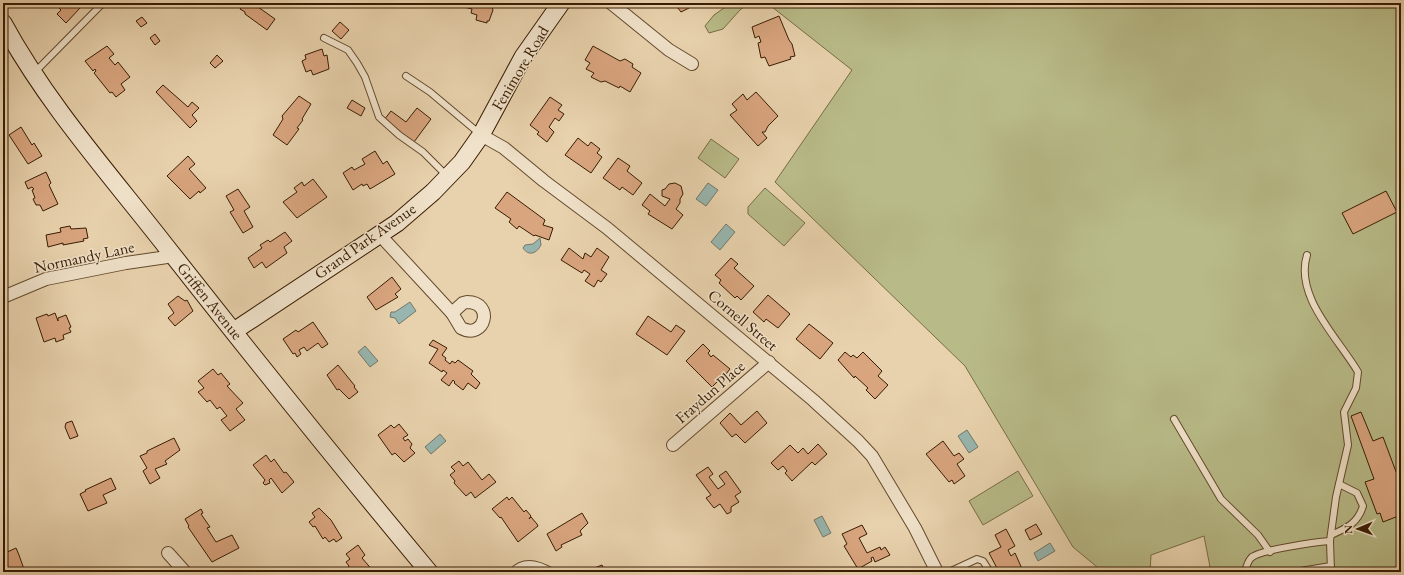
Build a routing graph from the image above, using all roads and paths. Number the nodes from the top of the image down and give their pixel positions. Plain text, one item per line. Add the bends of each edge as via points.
1 (103, 3) edge
2 (561, 3) edge
3 (612, 3) edge
4 (3, 23) edge
5 (324, 38) dead end
6 (692, 64) dead end
7 (33, 74) junction
8 (406, 76) dead end
9 (481, 135) junction
10 (447, 176) junction
11 (379, 234) junction
12 (1307, 255) dead end
13 (174, 256) junction
14 (3, 297) edge
15 (452, 313) dead end
16 (234, 330) junction
17 (768, 362) junction
18 (1174, 419) dead end
19 (673, 446) dead end
20 (1339, 484) junction
21 (1331, 538) junction
22 (1270, 552) junction
23 (168, 553) dead end
24 (1331, 569) edge
25 (185, 572) edge
26 (429, 572) edge
27 (512, 572) edge
28 (552, 572) edge
29 (937, 572) edge
30 (949, 572) edge
31 (990, 572) edge
32 (1245, 572) edge
33 (1294, 572) edge

1 - 7 lane
2 - 9 street, Fenimore Road via 524,57
3 - 6 street via 669,50
4 - 7 street, Griffen Avenue
5 - 10 lane via 348,50 353,57 365,78 379,117 423,152
7 - 13 street, Griffen Avenue via 50,100
8 - 9 lane via 430,92
9 - 10 street, Grand Park Avenue via 462,162
9 - 17 street, Cornell Street via 504,148 544,182 607,228
10 - 11 street, Grand Park Avenue via 433,192 397,223
11 - 15 street
11 - 16 street, Grand Park Avenue
12 - 20 lane via 1306,278 1314,306 1358,372 1356,388 1344,412 1348,445
13 - 14 street, Normandy Lane via 54,277
13 - 16 street, Griffen Avenue
16 - 26 street, Griffen Avenue
17 - 19 street, Fraydun Place
17 - 29 street, Cornell Street via 872,456 915,528
18 - 22 lane via 1221,499 1258,535
20 - 21 lane
20 - 21 lane via 1357,493 1363,506 1360,517 1349,528
21 - 22 lane
21 - 24 lane
22 - 32 lane via 1251,558
23 - 25 street
24 - 33 lane
27 - 28 lane via 521,565 530,563
30 - 31 lane via 977,558 983,561

